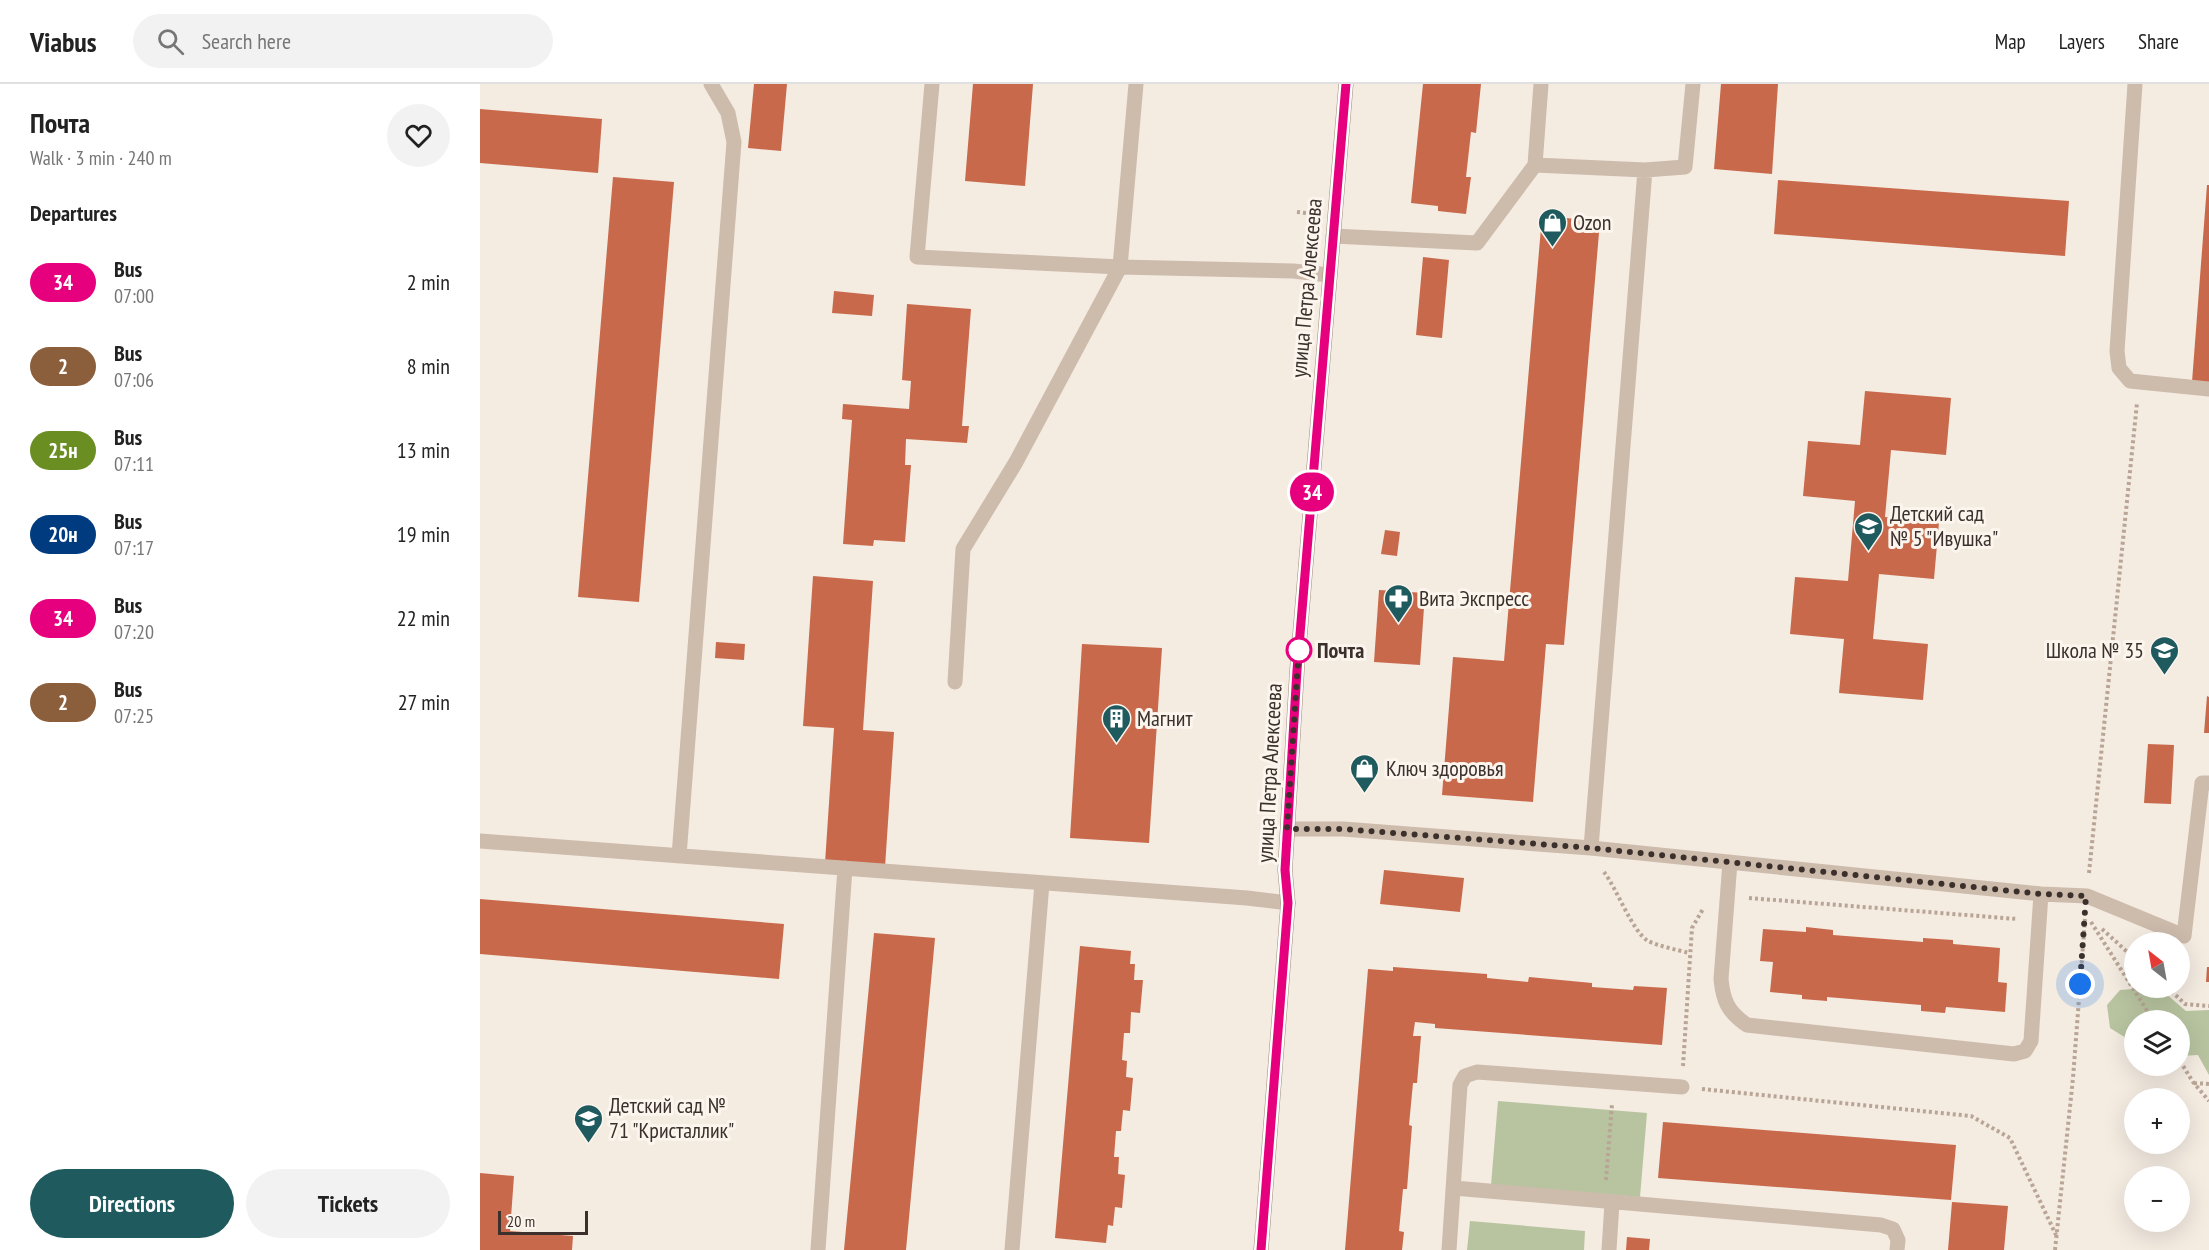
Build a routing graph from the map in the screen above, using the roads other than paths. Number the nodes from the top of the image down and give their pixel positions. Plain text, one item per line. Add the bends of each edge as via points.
1 (711, 84) edge
2 (932, 84) edge
3 (1136, 84) edge
4 (1346, 84) edge
5 (1541, 84) edge
6 (1692, 84) edge
7 (2135, 84) edge
8 (1535, 165) junction
9 (1645, 170) junction
10 (1333, 236) junction
11 (1120, 267) junction
12 (1329, 275) junction
13 (2209, 389) edge
14 (955, 682) dead end
15 (2209, 783) edge
16 (1287, 829) junction
17 (480, 841) edge
18 (1591, 848) junction
19 (679, 856) junction
20 (1730, 862) junction
21 (845, 868) junction
22 (1042, 883) junction
23 (2041, 894) junction
24 (1288, 903) junction
25 (1682, 1087) road end
26 (1454, 1188) junction
27 (1608, 1202) junction
28 (818, 1250) edge
29 (1012, 1250) edge
30 (1261, 1250) edge
31 (1449, 1250) edge
32 (1609, 1250) edge
33 (1897, 1250) edge

1 - 19 lane via 728,113 734,142
2 - 11 lane via 917,257
3 - 11 lane
4 - 10 street, улица Петра Алексеева
5 - 8 lane
6 - 9 lane via 1685,167
7 - 13 lane via 2119,368 2130,381
8 - 9 lane
8 - 10 lane via 1477,243
9 - 18 lane
10 - 12 street, улица Петра Алексеева
11 - 12 lane
11 - 14 lane via 1016,462 963,549
12 - 16 street, улица Петра Алексеева
15 - 23 lane via 2202,783 2184,936 2086,896
16 - 18 lane via 1342,829
16 - 24 street, улица Петра Алексеева
17 - 19 lane
18 - 20 lane
19 - 21 lane
20 - 23 lane
20 - 23 lane via 1722,996 1733,1015 1747,1025 2014,1054 2025,1051 2031,1041
21 - 22 lane
21 - 28 lane
22 - 24 lane
22 - 29 lane
24 - 30 street, улица Петра Алексеева
25 - 26 lane via 1477,1072 1465,1076 1460,1085
26 - 27 lane
26 - 31 lane
27 - 32 lane
27 - 33 lane via 1881,1225 1893,1229

